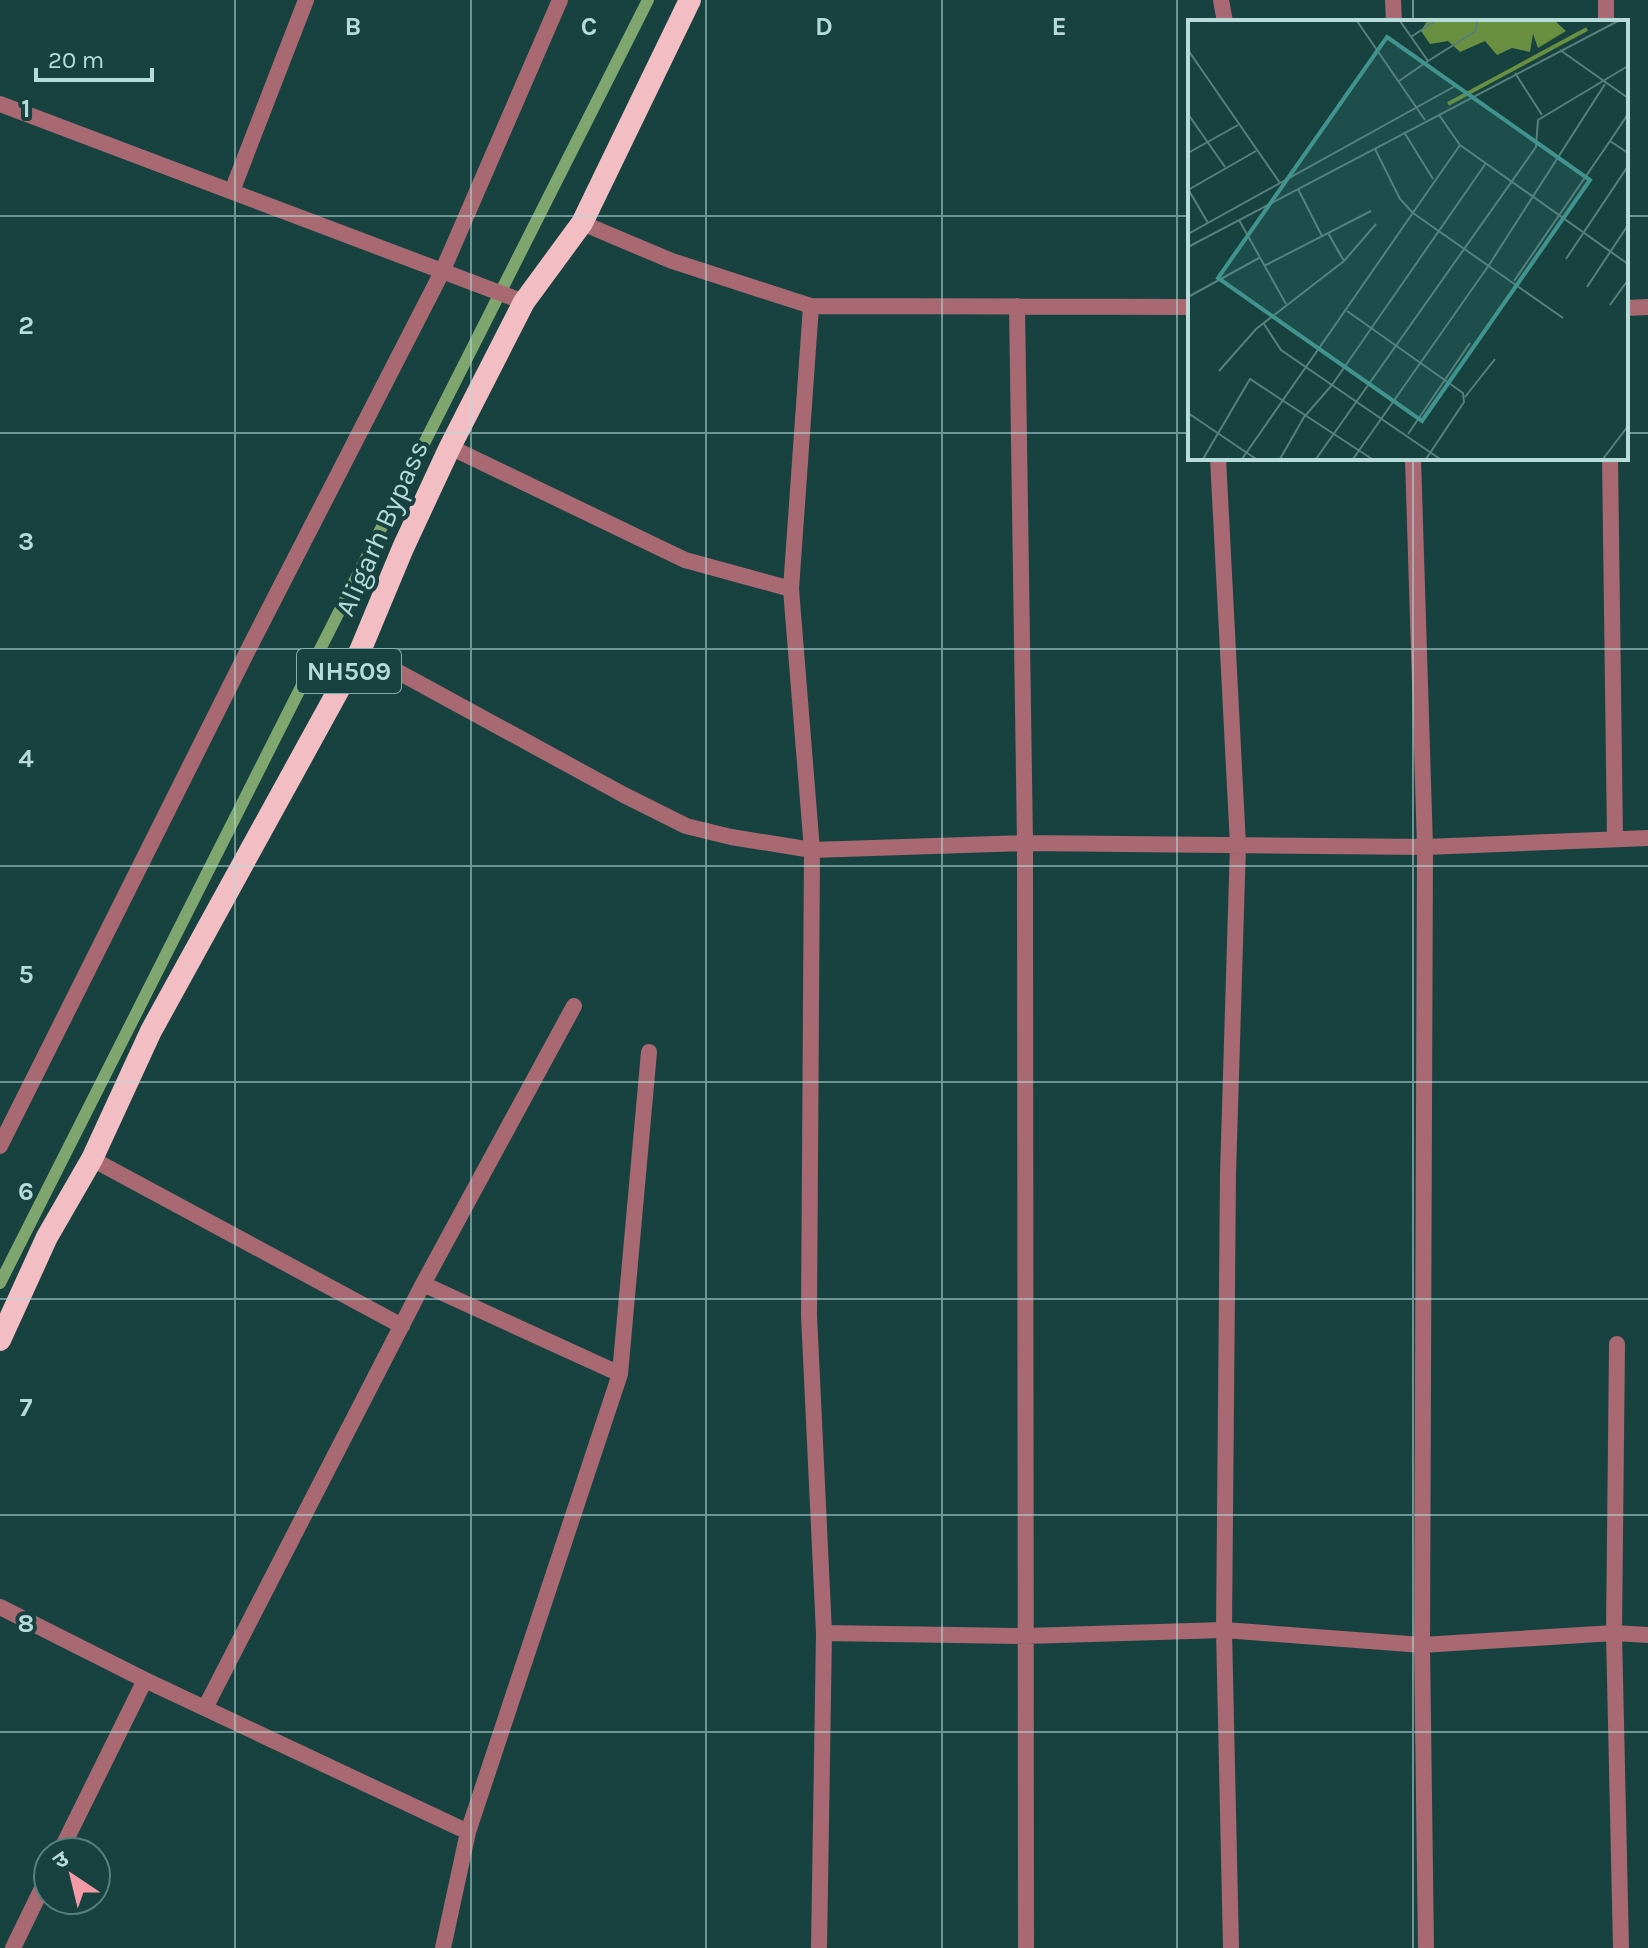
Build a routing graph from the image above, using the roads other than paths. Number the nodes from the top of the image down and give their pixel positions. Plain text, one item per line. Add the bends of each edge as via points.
1 (306, 0) edge
2 (560, 0) edge
3 (690, 0) edge
4 (1221, 0) edge
5 (1393, 0) edge
6 (1225, 20) edge
7 (1394, 20) edge
8 (0, 104) edge
9 (232, 191) junction
10 (582, 223) junction
11 (442, 272) junction
12 (517, 298) junction
13 (811, 306) junction
14 (1017, 306) junction
15 (1188, 307) edge
16 (1648, 307) edge
17 (1628, 308) edge
18 (450, 447) junction
19 (1218, 460) edge
20 (1413, 460) edge
21 (1610, 460) edge
22 (791, 589) junction
23 (360, 651) junction
24 (1648, 838) edge
25 (1615, 839) junction
26 (1025, 843) junction
27 (1238, 845) junction
28 (1425, 847) junction
29 (812, 850) junction
30 (574, 1006) dead end
31 (649, 1052) dead end
32 (0, 1146) edge
33 (92, 1159) junction
34 (423, 1284) junction
35 (402, 1326) junction
36 (0, 1340) edge
37 (1617, 1344) dead end
38 (620, 1374) junction
39 (0, 1607) edge
40 (1224, 1630) junction
41 (824, 1633) junction
42 (1614, 1633) junction
43 (1648, 1635) edge
44 (1026, 1636) junction
45 (1422, 1645) junction
46 (145, 1680) junction
47 (205, 1708) junction
48 (468, 1832) junction
49 (68, 1836) edge
50 (32, 1909) edge
51 (13, 1948) edge
52 (443, 1948) edge
53 (819, 1948) edge
54 (1026, 1948) edge
55 (1231, 1948) edge
56 (1426, 1948) edge
57 (1621, 1948) edge

1 - 9 street
2 - 11 street
3 - 10 highway, Aligarh Bypass / NH509
4 - 6 street
5 - 7 street
8 - 9 street
9 - 11 street
10 - 12 highway, Aligarh Bypass / NH509
10 - 13 street via 672,261
11 - 12 street
11 - 32 street
12 - 18 highway, Aligarh Bypass / NH509
13 - 14 street
13 - 22 street
14 - 15 street
14 - 26 street
16 - 17 street
18 - 22 street via 685,560
18 - 23 highway, Aligarh Bypass / NH509
19 - 27 street
20 - 28 street
21 - 25 street
22 - 29 street
23 - 29 street via 686,826
23 - 33 highway, Aligarh Bypass / NH509 via 151,1031
24 - 25 street
25 - 28 street
26 - 27 street
26 - 29 street
26 - 44 street
27 - 28 street
27 - 40 street via 1228,1174
28 - 45 street
29 - 41 street via 809,1315
30 - 34 street
31 - 38 street
33 - 35 street
33 - 36 highway, Aligarh Bypass / NH509 via 47,1237
34 - 35 street
34 - 38 street
35 - 47 street
37 - 42 street
38 - 48 street
39 - 46 street
40 - 44 street
40 - 45 street
40 - 55 street
41 - 44 street
41 - 53 street
42 - 43 street
42 - 45 street
42 - 57 street
44 - 54 street
45 - 56 street
46 - 47 street
46 - 49 street
47 - 48 street
48 - 52 street
50 - 51 street

